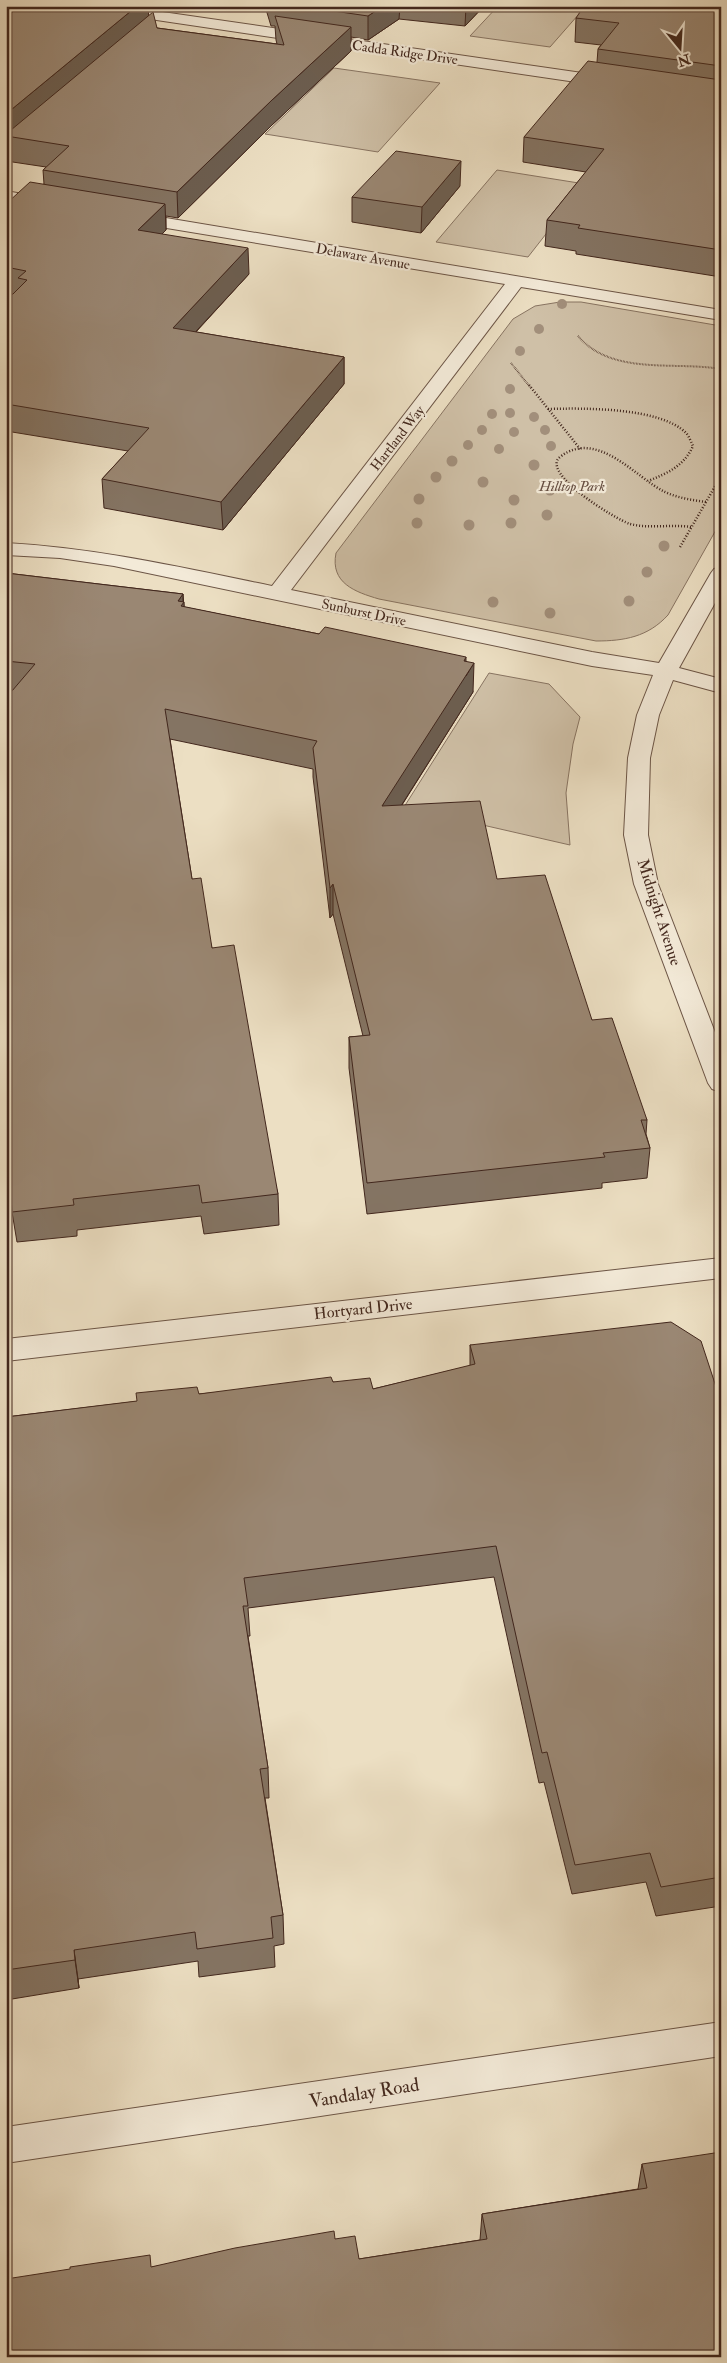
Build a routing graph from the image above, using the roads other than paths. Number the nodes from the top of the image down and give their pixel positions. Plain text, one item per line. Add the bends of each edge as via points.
1 (89, 6) edge
2 (177, 6) edge
3 (164, 18) junction
4 (151, 29) edge
5 (626, 84) edge
6 (6, 196) edge
7 (70, 207) edge
8 (109, 213) edge
9 (516, 282) junction
10 (721, 315) edge
11 (6, 549) edge
12 (721, 573) edge
13 (277, 594) junction
14 (666, 672) junction
15 (721, 686) edge
16 (721, 1083) edge
17 (721, 1268) edge
18 (6, 1350) edge
19 (721, 2038) edge
20 (6, 2145) edge

1 - 3 street, Cadda Ridge Drive
2 - 3 street
3 - 4 street
3 - 5 street, Cadda Ridge Drive
6 - 7 street
8 - 9 street, Delaware Avenue
9 - 10 street, Delaware Avenue
9 - 13 street, Hartland Way
11 - 13 street, Sunburst Drive via 114,560
12 - 14 street, Midnight Avenue
13 - 14 street, Sunburst Drive
14 - 15 street, Sunburst Drive
14 - 16 street, Midnight Avenue via 648,715 639,758 636,835 646,884
17 - 18 street, Hortyard Drive
19 - 20 street, Vandalay Road

